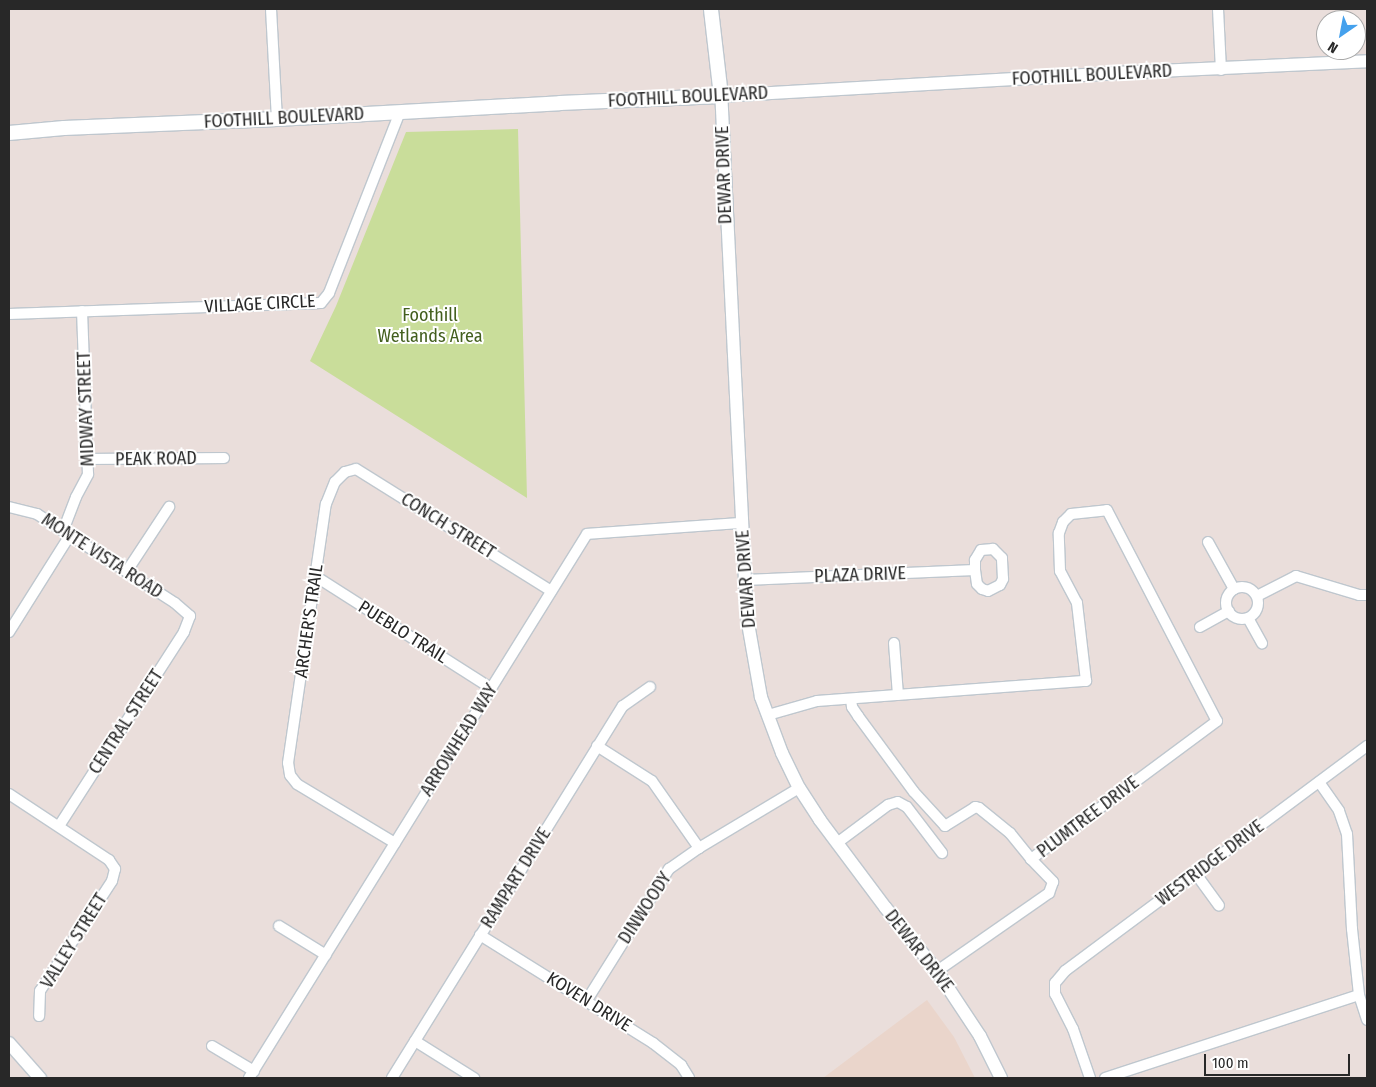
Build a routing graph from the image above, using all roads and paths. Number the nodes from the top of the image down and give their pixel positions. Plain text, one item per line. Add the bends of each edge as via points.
1 (271, 9) edge
2 (711, 9) edge
3 (1218, 9) edge
4 (1367, 61) edge
5 (1221, 70) junction
6 (721, 96) junction
7 (400, 112) junction
8 (277, 119) junction
9 (9, 133) edge
10 (82, 311) junction
11 (9, 314) edge
12 (224, 458) dead end
13 (88, 460) junction
14 (344, 472) joint
15 (9, 507) edge
16 (169, 507) dead end
17 (742, 524) junction
18 (67, 533) junction
19 (1208, 542) dead end
20 (974, 570) dead end
21 (128, 572) junction
22 (315, 576) junction
23 (745, 580) junction
24 (1234, 589) junction
25 (551, 591) junction
26 (1367, 594) edge
27 (1256, 596) junction
28 (1228, 611) junction
29 (190, 616) joint
30 (1248, 618) junction
31 (1200, 626) dead end
32 (9, 632) edge
33 (894, 643) dead end
34 (1262, 643) dead end
35 (650, 687) dead end
36 (491, 688) junction
37 (898, 696) junction
38 (851, 699) junction
39 (768, 715) junction
40 (597, 746) junction
41 (1367, 746) edge
42 (1319, 782) junction
43 (799, 788) junction
44 (9, 794) edge
45 (59, 826) junction
46 (395, 843) junction
47 (837, 843) junction
48 (699, 848) junction
49 (942, 853) dead end
50 (1031, 859) junction
51 (1196, 874) junction
52 (1218, 906) dead end
53 (279, 926) dead end
54 (480, 935) junction
55 (326, 955) junction
56 (937, 971) junction
57 (1359, 995) junction
58 (587, 1000) junction
59 (39, 1016) dead end
60 (1367, 1020) edge
61 (415, 1041) junction
62 (9, 1043) edge
63 (212, 1046) dead end
64 (252, 1075) edge
65 (40, 1078) edge
66 (392, 1078) edge
67 (474, 1078) edge
68 (689, 1078) edge
69 (1000, 1078) edge
70 (1090, 1078) edge
71 (1105, 1078) edge

1 - 8 street
2 - 6 main road, DEWAR DRIVE
3 - 5 street
4 - 5 street, FOOTHILL BOULEVARD
5 - 6 street, FOOTHILL BOULEVARD
6 - 7 main road, FOOTHILL BOULEVARD
6 - 17 street, DEWAR DRIVE
7 - 8 main road, FOOTHILL BOULEVARD
7 - 10 street, VILLAGE CIRCLE via 329,293 321,303
8 - 9 main road, FOOTHILL BOULEVARD
10 - 11 street
10 - 13 street, MIDWAY STREET
12 - 13 street, PEAK ROAD
13 - 18 street, MIDWAY STREET via 86,481 76,497
14 - 22 street, ARCHER'S TRAIL via 335,482 326,504
14 - 25 street, CONCH STREET via 356,468
15 - 18 street, MONTE VISTA ROAD via 37,514
16 - 21 street
17 - 23 street, DEWAR DRIVE
17 - 25 street, ARROWHEAD WAY via 586,534
18 - 21 street, MONTE VISTA ROAD
18 - 32 street, MIDWAY STREET
19 - 24 street
20 - 23 street, PLAZA DRIVE
21 - 29 street, MONTE VISTA ROAD
22 - 36 street, PUEBLO TRAIL
22 - 46 street, ARCHER'S TRAIL via 288,763 290,774 297,784
23 - 39 street, DEWAR DRIVE via 754,666
24 - 27 street via 1249,588
24 - 28 street via 1226,600
25 - 36 street, ARROWHEAD WAY
26 - 27 street via 1359,595 1296,576
27 - 30 street via 1256,613
28 - 30 street via 1237,619
28 - 31 street
29 - 45 street, CENTRAL STREET via 189,624
30 - 34 street
33 - 37 street
35 - 40 street, RAMPART DRIVE via 623,706
36 - 46 street, ARROWHEAD WAY
37 - 38 street
37 - 50 street, PLUMTREE DRIVE via 1086,681 1077,603 1060,571 1059,533 1062,522 1071,514 1107,510 1217,721
38 - 39 street via 809,702
38 - 50 street via 852,708 914,792 945,826 976,807 1010,833
39 - 43 street, DEWAR DRIVE
40 - 48 street via 652,781
40 - 54 street, RAMPART DRIVE
41 - 42 street, WESTRIDGE DRIVE
42 - 51 street, WESTRIDGE DRIVE
42 - 57 street via 1339,811 1347,834
43 - 47 street, DEWAR DRIVE
43 - 48 street, DINWOODY
44 - 45 street
45 - 59 street, VALLEY STREET via 109,860 115,869 112,881 40,991
46 - 55 street, ARROWHEAD WAY
47 - 49 street via 888,805 898,802 907,807
47 - 56 street, DEWAR DRIVE
48 - 58 street, DINWOODY via 669,869
50 - 56 street, PLUMTREE DRIVE via 1053,882 1049,893
51 - 52 street
51 - 70 street, WESTRIDGE DRIVE via 1065,970 1056,982 1054,994 1073,1029
53 - 55 street
54 - 58 street, KOVEN DRIVE
54 - 61 street, RAMPART DRIVE
55 - 64 street, ARROWHEAD WAY
56 - 69 street, DEWAR DRIVE via 980,1036
57 - 60 street
57 - 71 street
58 - 68 street, KOVEN DRIVE via 653,1043 681,1065
61 - 66 street, RAMPART DRIVE
61 - 67 street
62 - 65 street
63 - 64 street

